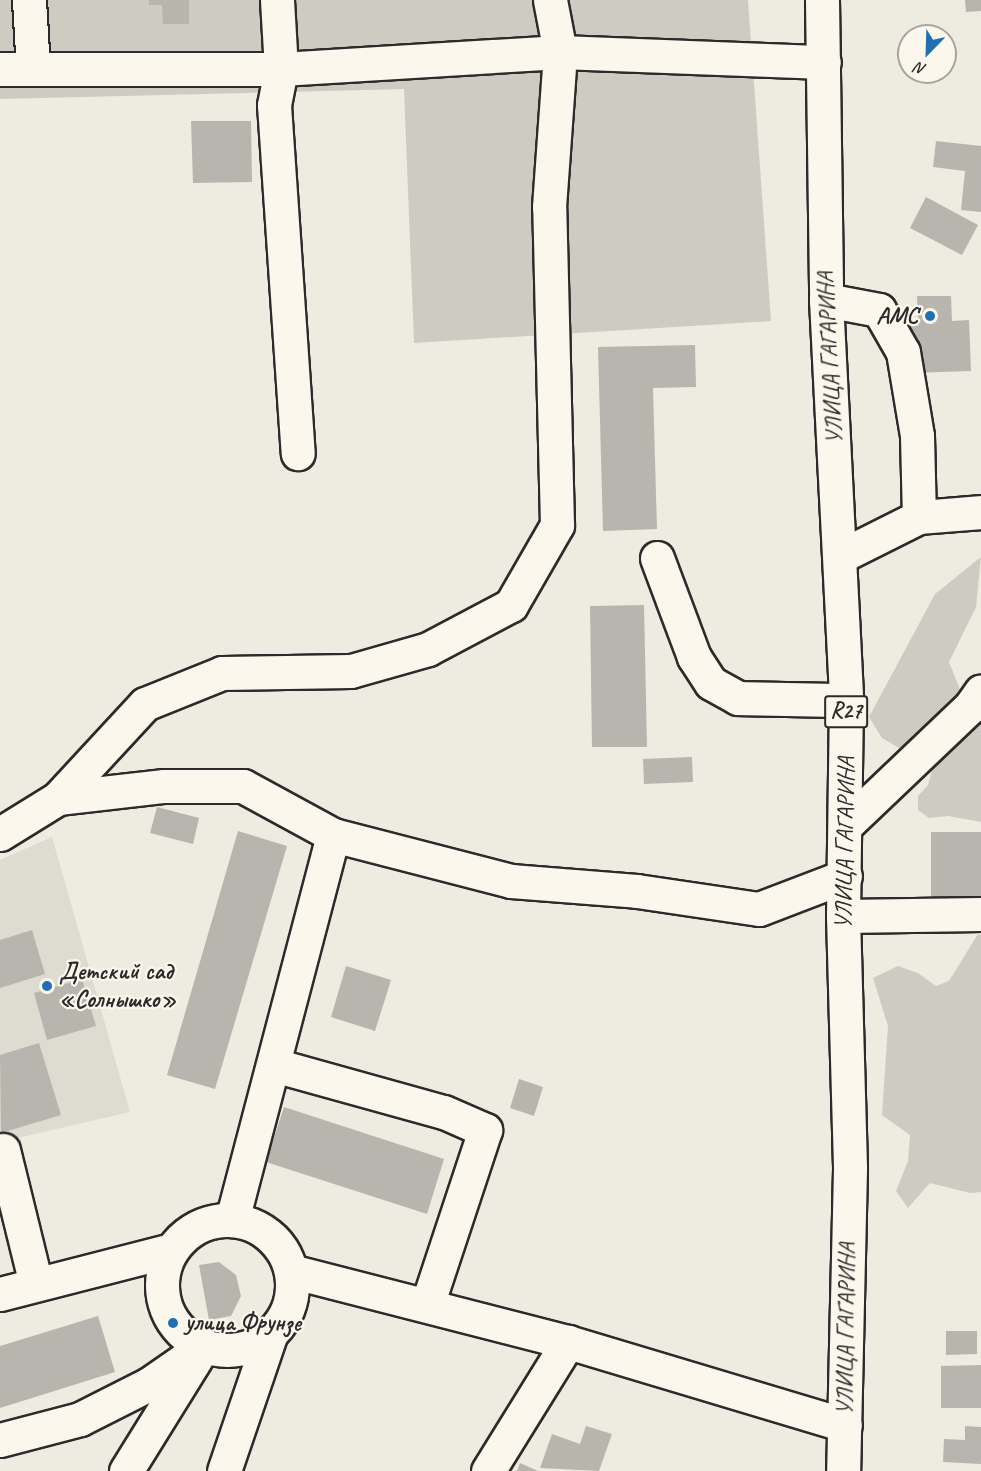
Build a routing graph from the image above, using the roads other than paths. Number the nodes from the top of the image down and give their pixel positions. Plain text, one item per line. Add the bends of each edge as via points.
1 (29, 0) edge
2 (277, 0) edge
3 (550, 0) edge
4 (822, 0) edge
5 (560, 52) junction
6 (824, 62) junction
7 (0, 69) edge
8 (33, 69) junction
9 (281, 69) junction
10 (826, 300) junction
11 (298, 453) dead end
12 (981, 512) edge
13 (919, 517) junction
14 (841, 556) junction
15 (657, 558) dead end
16 (981, 691) edge
17 (846, 700) junction
18 (58, 798) junction
19 (846, 824) junction
20 (0, 834) edge
21 (333, 835) junction
22 (845, 876) junction
23 (981, 914) edge
24 (843, 916) junction
25 (274, 1065) junction
26 (3, 1150) dead end
27 (232, 1220) junction
28 (171, 1250) junction
29 (291, 1271) junction
30 (36, 1284) junction
31 (0, 1294) edge
32 (427, 1305) junction
33 (271, 1333) junction
34 (568, 1342) junction
35 (204, 1346) junction
36 (844, 1425) junction
37 (0, 1440) edge
38 (126, 1471) edge
39 (224, 1471) edge
40 (488, 1471) edge
41 (843, 1471) edge

1 - 8 street
2 - 9 street
3 - 5 street
4 - 6 street, УЛИЦА ГАГАРИНА / R27
5 - 6 street
5 - 9 street
5 - 18 street via 549,207 557,525 511,605 428,649 351,671 222,673 145,704
6 - 10 street, УЛИЦА ГАГАРИНА / R27
7 - 8 street
8 - 9 street
9 - 11 street via 274,105
10 - 13 street via 879,310 903,352 917,436
10 - 14 street, УЛИЦА ГАГАРИНА / R27
12 - 13 street
13 - 14 street
14 - 17 street, УЛИЦА ГАГАРИНА / R27
15 - 17 street via 694,657 711,683 738,698
16 - 19 street via 970,707
17 - 19 street, УЛИЦА ГАГАРИНА / R27
18 - 20 street
18 - 21 street via 164,786 243,786
19 - 22 street, УЛИЦА ГАГАРИНА / R27
21 - 22 street via 511,881 637,891 759,909
21 - 25 street
22 - 24 street, УЛИЦА ГАГАРИНА / R27
23 - 24 street
24 - 36 street, УЛИЦА ГАГАРИНА / R27 via 850,1169
25 - 27 street
25 - 32 street via 444,1112 484,1130
26 - 30 street
27 - 28 street via 197,1226
27 - 29 street via 249,1223 276,1242
28 - 30 street
28 - 35 street via 163,1267 164,1306 187,1337
29 - 32 street
29 - 33 street via 291,1294 285,1315
30 - 31 street
32 - 34 street
33 - 35 street via 239,1349
33 - 39 street
34 - 36 street
34 - 40 street
35 - 37 street via 149,1384 80,1419
35 - 38 street
36 - 41 street, УЛИЦА ГАГАРИНА

